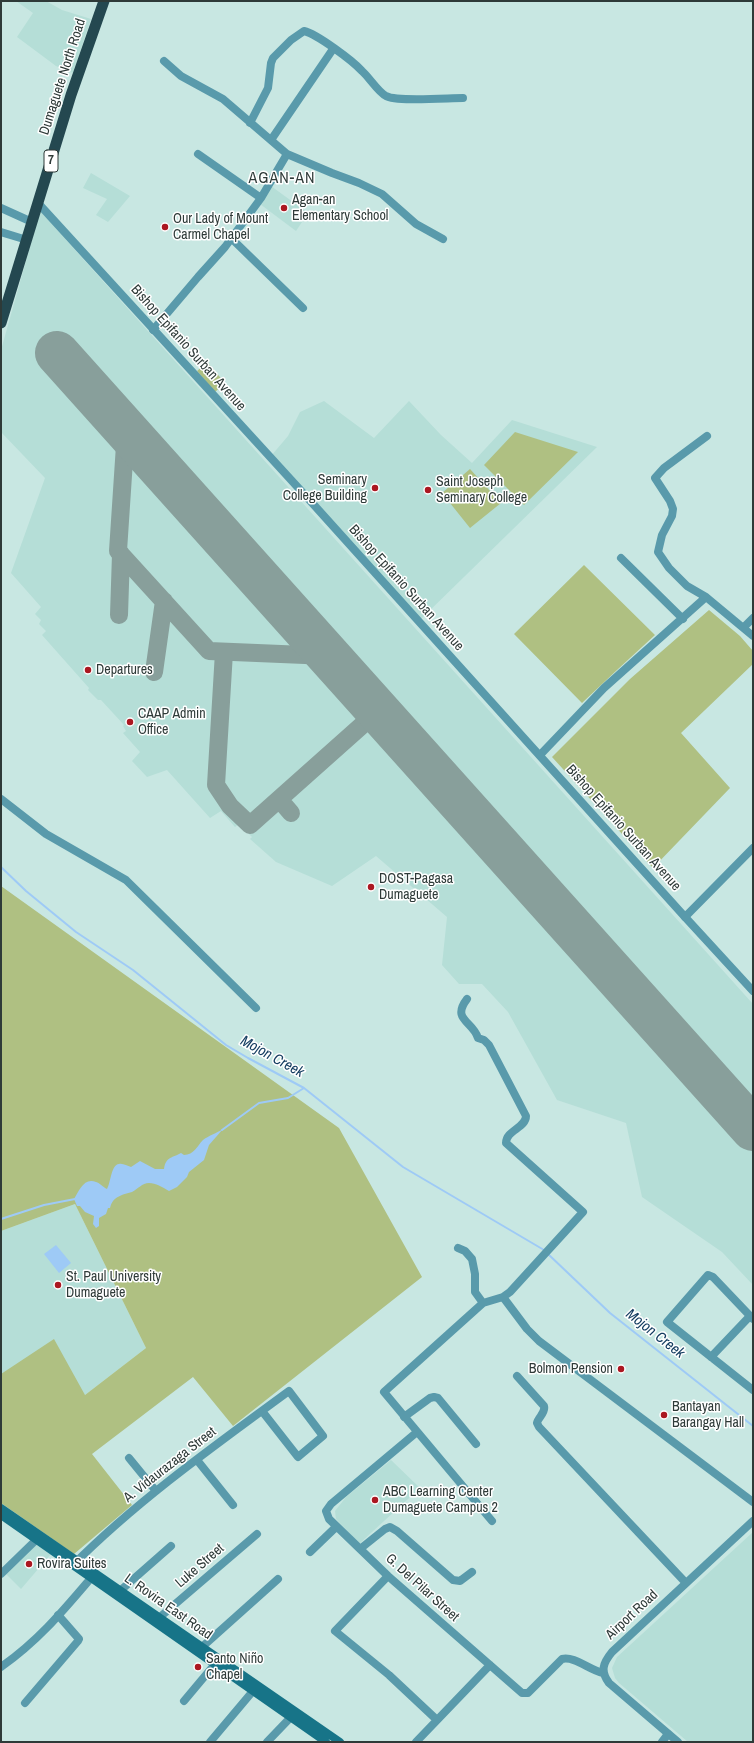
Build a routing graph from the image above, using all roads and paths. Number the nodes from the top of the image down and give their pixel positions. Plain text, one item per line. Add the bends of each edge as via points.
1 (104, 1) edge
2 (333, 49) junction
3 (164, 61) dead end
4 (463, 98) dead end
5 (250, 122) junction
6 (271, 140) junction
7 (198, 154) dead end
8 (287, 154) junction
9 (261, 198) junction
10 (38, 203) junction
11 (1, 208) edge
12 (32, 222) junction
13 (1, 232) edge
14 (232, 239) junction
15 (443, 239) dead end
16 (26, 240) junction
17 (4, 300) edge
18 (303, 308) dead end
19 (1, 323) edge
20 (153, 330) junction
21 (707, 436) dead end
22 (621, 558) dead end
23 (706, 597) junction
24 (753, 618) edge
25 (683, 619) junction
26 (744, 627) junction
27 (753, 636) edge
28 (540, 755) junction
29 (1, 799) edge
30 (753, 848) edge
31 (685, 916) junction
32 (753, 991) edge
33 (467, 999) dead end
34 (256, 1008) dead end
35 (458, 1248) dead end
36 (503, 1297) junction
37 (483, 1303) junction
38 (752, 1317) edge
39 (711, 1357) junction
40 (517, 1376) dead end
41 (753, 1390) edge
42 (262, 1411) junction
43 (404, 1417) junction
44 (417, 1432) junction
45 (476, 1444) dead end
46 (129, 1458) dead end
47 (197, 1460) junction
48 (156, 1491) junction
49 (753, 1502) edge
50 (233, 1505) dead end
51 (1, 1508) edge
52 (1, 1515) edge
53 (492, 1521) dead end
54 (753, 1521) edge
55 (336, 1527) junction
56 (257, 1534) dead end
57 (36, 1540) junction
58 (171, 1546) dead end
59 (360, 1549) junction
60 (310, 1552) dead end
61 (75, 1563) junction
62 (472, 1572) dead end
63 (1, 1574) edge
64 (388, 1576) junction
65 (91, 1578) junction
66 (278, 1579) dead end
67 (686, 1583) junction
68 (121, 1590) junction
69 (141, 1609) junction
70 (58, 1615) junction
71 (160, 1618) junction
72 (202, 1647) junction
73 (209, 1656) junction
74 (215, 1664) junction
75 (490, 1665) junction
76 (1, 1667) edge
77 (603, 1673) junction
78 (253, 1691) junction
79 (272, 1700) junction
80 (184, 1701) dead end
81 (25, 1703) dead end
82 (291, 1717) junction
83 (437, 1720) junction
84 (668, 1734) junction
85 (210, 1742) edge
86 (267, 1742) edge
87 (326, 1742) edge
88 (340, 1742) edge
89 (416, 1742) edge
90 (662, 1742) edge
91 (678, 1742) edge

1 - 10 highway, Dumaguete North Road / 7 via 71,94
2 - 4 street via 361,70 386,96 403,99
2 - 5 street via 318,37 304,31 291,40 273,58 268,88
2 - 6 street
3 - 5 street via 181,76 223,99
5 - 6 street
6 - 8 street
7 - 9 street
8 - 9 street
8 - 15 street via 382,194 416,224
9 - 14 street
10 - 12 highway, Dumaguete North Road / 7
10 - 20 street, Bishop Epifanio Surban Avenue
11 - 12 street
12 - 16 highway, Dumaguete North Road / 7
13 - 16 street
14 - 18 street
14 - 20 street
16 - 17 highway, Dumaguete North Road / 7
17 - 19 highway, Dumaguete North Road / 7
20 - 28 street, Bishop Epifanio Surban Avenue
21 - 23 street via 664,468 655,478 673,509 658,552 669,568 687,586
22 - 25 street
23 - 25 street
23 - 26 street
24 - 26 street
25 - 28 street via 604,688
26 - 27 street
28 - 31 street, Bishop Epifanio Surban Avenue
29 - 34 street via 46,834 126,880
30 - 31 street
31 - 32 street, Bishop Epifanio Surban Avenue
33 - 36 street via 461,1013 462,1018 478,1038 489,1045 526,1116 524,1122 506,1139 506,1143 583,1212
35 - 37 street via 472,1259 475,1292
36 - 37 street
36 - 49 street via 539,1341
37 - 43 street via 384,1392
38 - 39 street
38 - 39 street via 713,1277 706,1275 668,1322
39 - 41 street
40 - 67 street via 544,1406 537,1420 539,1427
42 - 42 street, A. Vidaurazaga Street via 289,1391 323,1436 298,1457
42 - 47 street, A. Vidaurazaga Street
43 - 44 street
43 - 45 street via 434,1396
44 - 53 street
44 - 55 street, G. Del Pilar Street via 327,1507 326,1515
46 - 48 street
47 - 48 street, A. Vidaurazaga Street
47 - 50 street
48 - 61 street, A. Vidaurazaga Street
51 - 61 main road, L. Rovira East Road
52 - 57 main road, L. Rovira East Road
54 - 67 street, Airport Road
55 - 59 street, G. Del Pilar Street
55 - 60 street
56 - 71 street, Luke Street
57 - 61 main road, L. Rovira East Road
57 - 63 street
58 - 68 street
59 - 62 street via 390,1527 452,1580 460,1581
59 - 64 street, G. Del Pilar Street
61 - 65 main road, L. Rovira East Road
61 - 68 main road, L. Rovira East Road
64 - 75 street, G. Del Pilar Street
64 - 83 street via 335,1632 389,1675
65 - 69 main road, L. Rovira East Road
65 - 70 street
66 - 72 street
67 - 77 street, Airport Road via 612,1652 604,1663
68 - 69 main road, L. Rovira East Road
69 - 71 main road, L. Rovira East Road
69 - 73 main road, L. Rovira East Road
70 - 76 street via 37,1639
70 - 81 street via 79,1639
71 - 72 main road, L. Rovira East Road
72 - 73 main road, L. Rovira East Road
73 - 74 main road, L. Rovira East Road
73 - 79 main road, L. Rovira East Road
74 - 78 main road, L. Rovira East Road
74 - 80 street
75 - 77 street, G. Del Pilar Street via 524,1694 562,1659 574,1659
75 - 83 street
77 - 84 street via 613,1687
78 - 79 main road, L. Rovira East Road
78 - 85 street
79 - 82 main road, L. Rovira East Road
79 - 88 main road, L. Rovira East Road
82 - 86 street
82 - 87 main road, L. Rovira East Road
83 - 89 street
84 - 90 street
84 - 91 street

